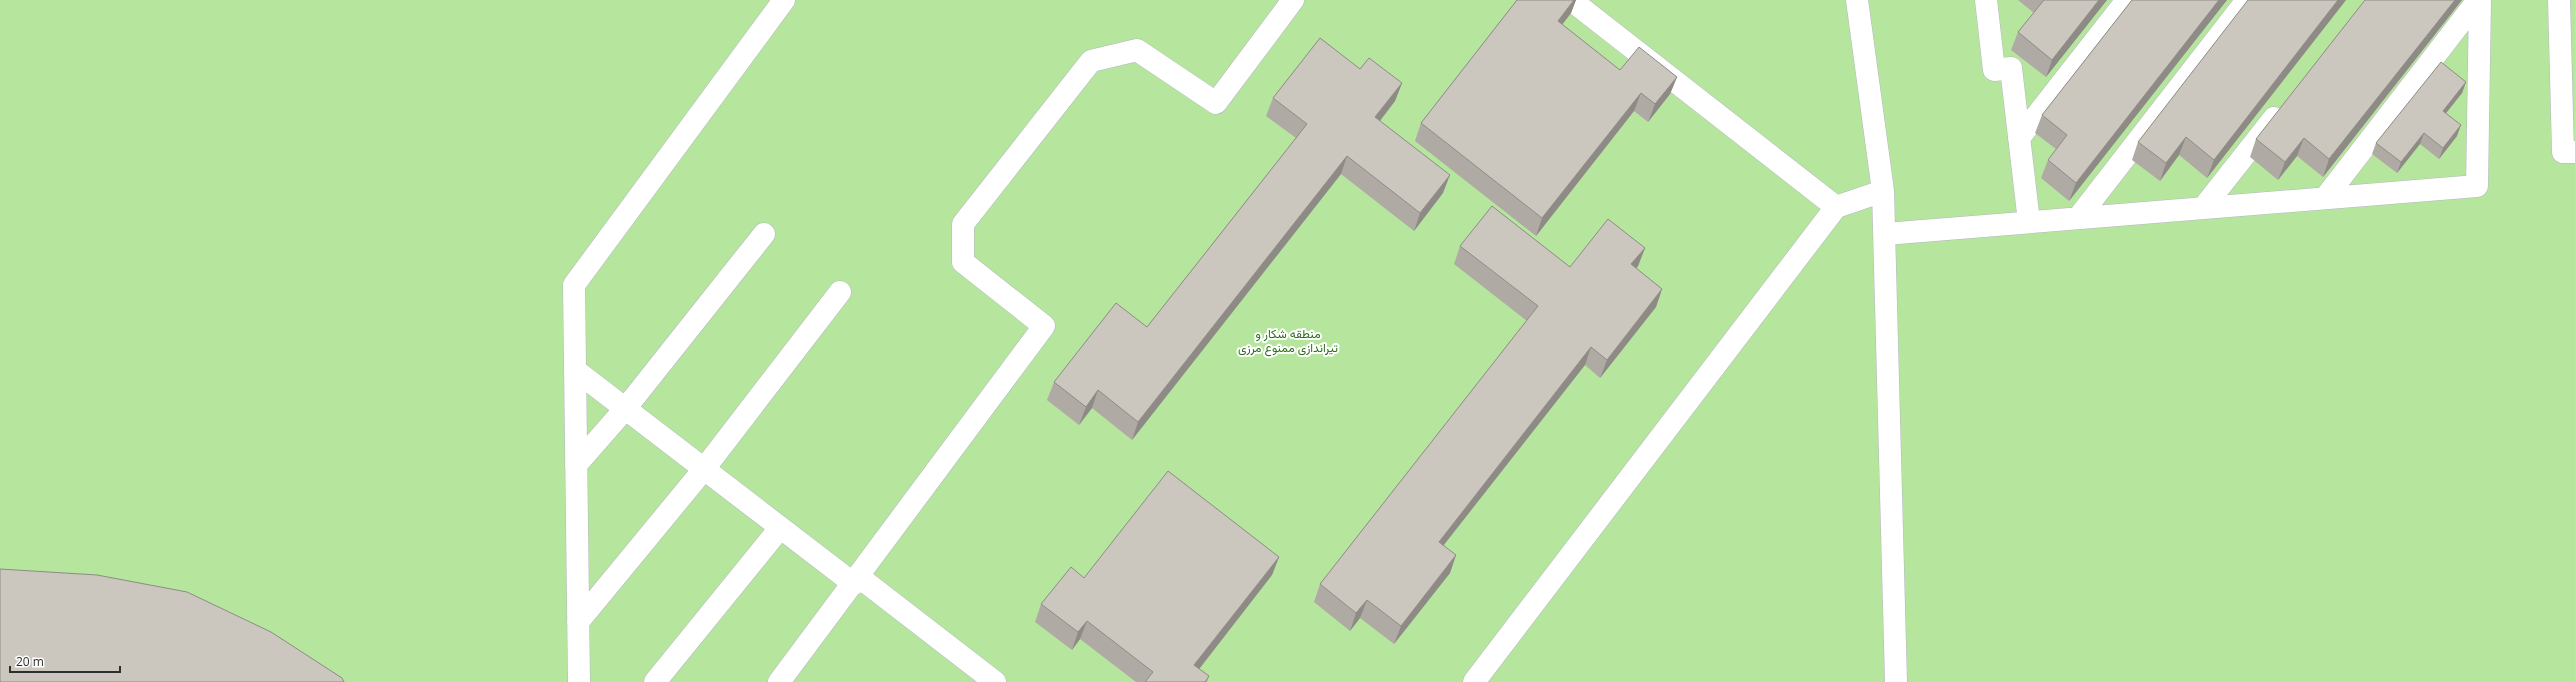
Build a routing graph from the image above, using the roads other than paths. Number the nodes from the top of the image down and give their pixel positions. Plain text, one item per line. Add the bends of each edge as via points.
1 (784, 0) edge
2 (1294, 0) edge
3 (1572, 0) edge
4 (1858, 0) edge
5 (2004, 0) edge
6 (2127, 0) edge
7 (2247, 0) edge
8 (2479, 0) edge
9 (2559, 0) edge
10 (1987, 10) edge
11 (2287, 101) edge
12 (2019, 138) junction
13 (2575, 152) edge
14 (1883, 191) junction
15 (2325, 198) junction
16 (1836, 207) junction
17 (2203, 208) junction
18 (2078, 218) junction
19 (2029, 222) junction
20 (764, 234) dead end
21 (1885, 234) junction
22 (840, 292) dead end
23 (575, 370) junction
24 (625, 409) junction
25 (576, 465) junction
26 (704, 469) junction
27 (780, 528) junction
28 (856, 581) junction
29 (578, 622) junction
30 (579, 682) edge
31 (655, 682) edge
32 (779, 682) edge
33 (995, 682) edge
34 (1474, 682) edge
35 (1896, 682) edge

1 - 23 lane via 574,285
2 - 28 lane via 1216,103 1137,50 1091,61 963,224 963,262 1044,326
3 - 16 lane
4 - 14 lane
5 - 10 lane
6 - 12 lane
7 - 18 lane
8 - 15 lane
8 - 15 lane via 2477,186
9 - 13 lane via 2563,152
10 - 12 lane via 1994,70 2011,68
11 - 17 lane
12 - 19 lane
14 - 16 lane
14 - 21 lane
15 - 17 lane
16 - 34 lane
17 - 18 lane
18 - 19 lane
19 - 21 lane
20 - 24 lane
21 - 35 lane
22 - 26 lane
23 - 24 lane
23 - 25 lane
24 - 25 lane
24 - 26 lane
25 - 29 lane
26 - 27 lane
26 - 29 lane
27 - 28 lane
27 - 31 lane
28 - 32 lane
28 - 33 lane
29 - 30 lane

